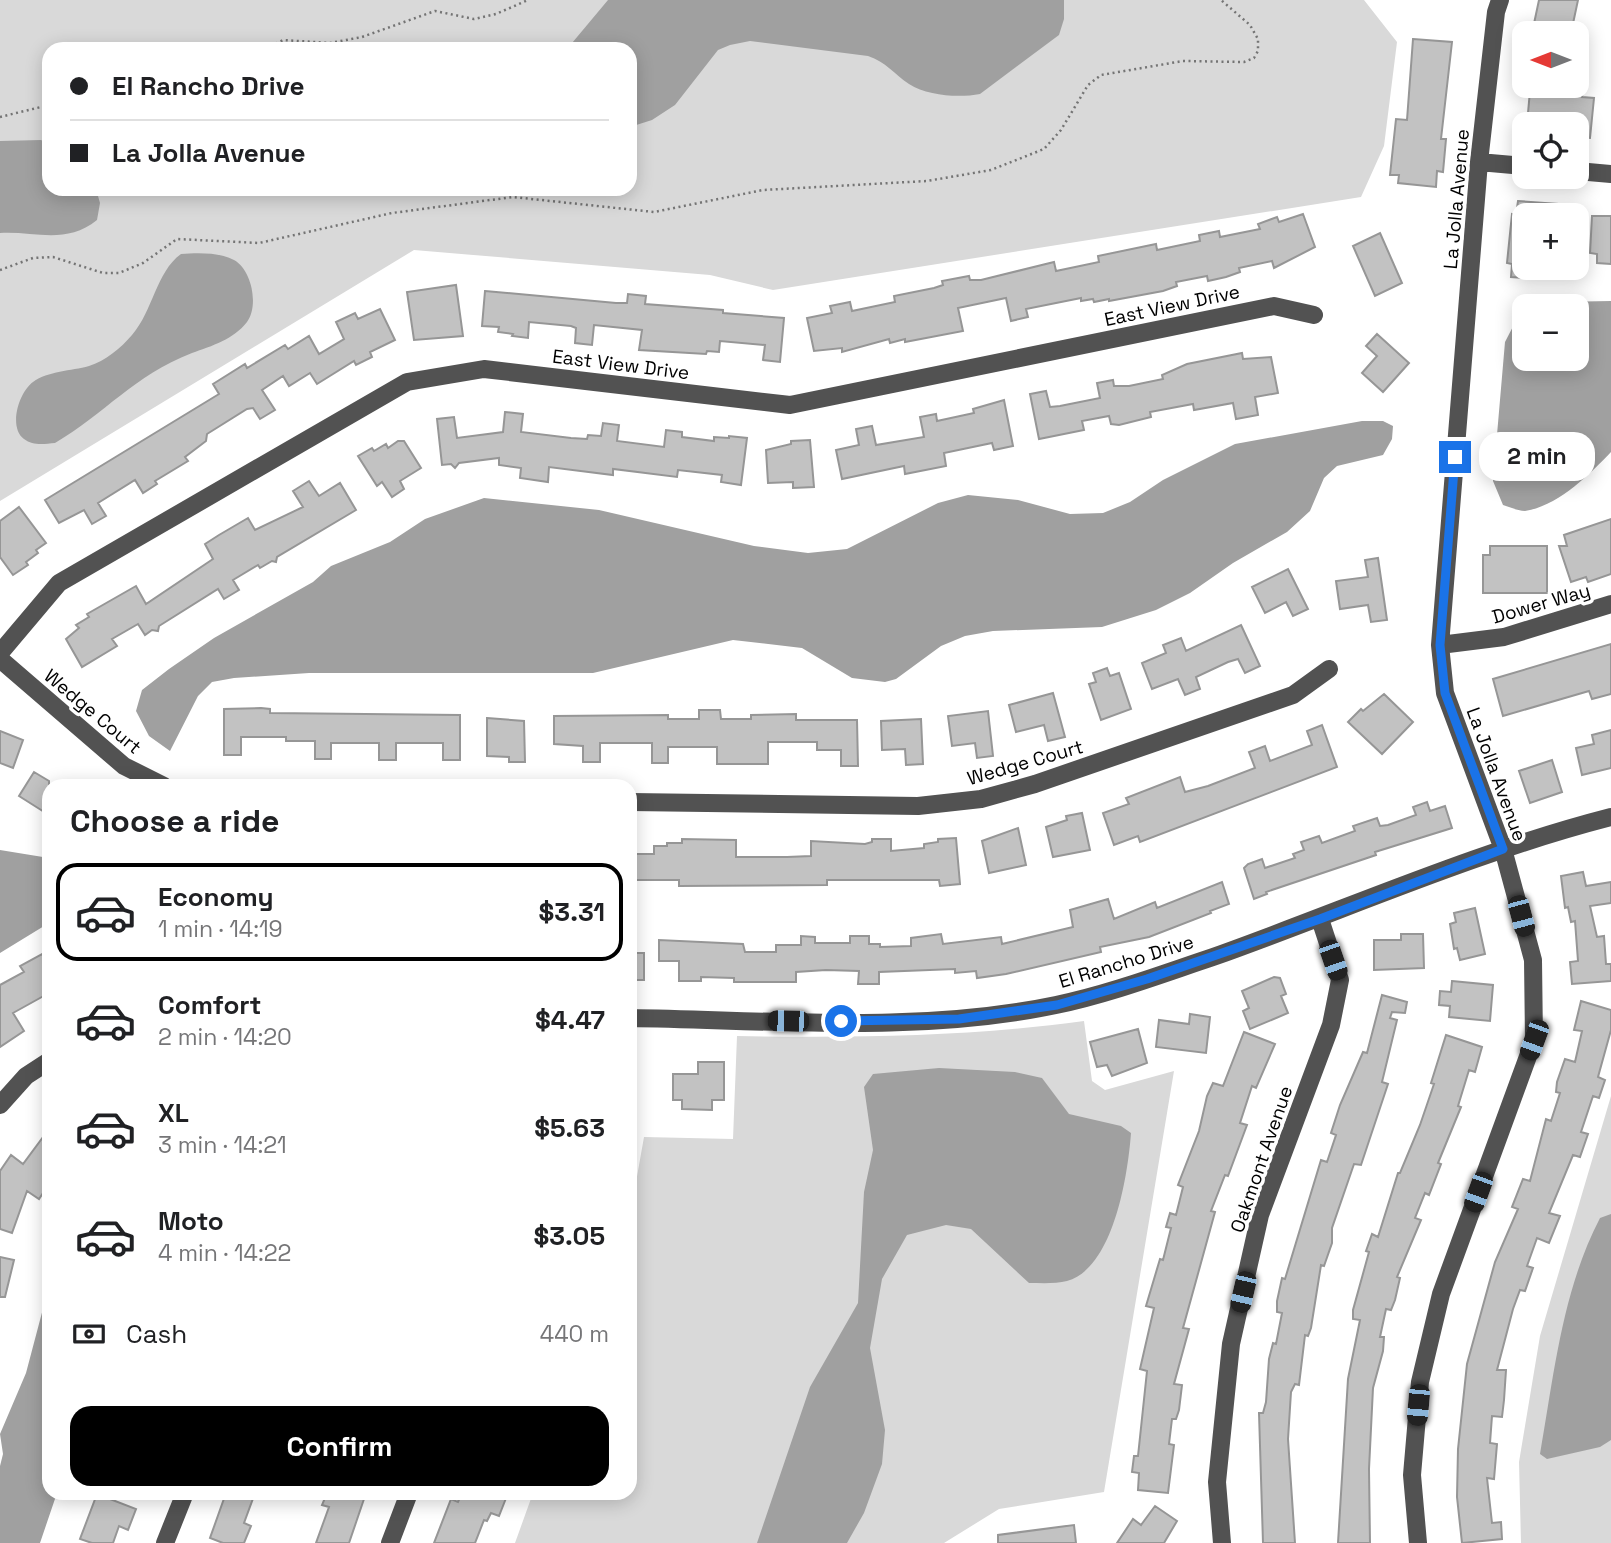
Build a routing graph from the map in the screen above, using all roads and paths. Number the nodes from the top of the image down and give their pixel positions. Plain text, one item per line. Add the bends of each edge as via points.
1 (528, 0) edge
2 (1221, 0) edge
3 (1500, 0) edge
4 (279, 42) edge
5 (314, 42) edge
6 (335, 42) edge
7 (42, 107) edge
8 (0, 117) edge
9 (1479, 162) junction
10 (1512, 165) edge
11 (1589, 172) edge
12 (1611, 174) edge
13 (0, 270) edge
14 (1314, 315) dead end
15 (1611, 604) edge
16 (1440, 645) junction
17 (0, 653) edge
18 (0, 659) edge
19 (1329, 669) dead end
20 (150, 779) edge
21 (637, 802) edge
22 (1611, 817) edge
23 (1503, 849) junction
24 (1320, 919) junction
25 (637, 1018) edge
26 (42, 1066) edge
27 (0, 1105) edge
28 (182, 1500) edge
29 (406, 1500) edge
30 (165, 1543) edge
31 (390, 1543) edge
32 (1222, 1543) edge
33 (1418, 1543) edge

1 - 6 path via 474,19 435,10
2 - 13 path via 1250,25 1258,39 1254,58 1244,62 1183,61 1101,75 1088,85 1044,149 991,170 927,181 763,190 654,212 513,198 392,213 259,243 177,239 120,273 103,273 53,257 33,258
3 - 9 street, La Jolla Avenue
4 - 5 path
7 - 8 path
9 - 10 street
9 - 16 street, La Jolla Avenue
11 - 12 street
14 - 17 street, East View Drive via 1274,306 790,405 484,369 407,382 60,583
15 - 16 street, Dower Way via 1504,637
16 - 23 street, La Jolla Avenue via 1445,693
18 - 20 street, Wedge Court via 124,766
19 - 21 street, Wedge Court via 1293,695 981,799 918,806
22 - 23 street, El Rancho Drive
23 - 24 street, El Rancho Drive
23 - 33 street, La Jolla Avenue via 1533,960 1534,1040 1438,1307 1420,1382 1412,1475
24 - 25 street, El Rancho Drive via 1057,1005 983,1016 867,1022
24 - 32 street, Oakmont Avenue via 1340,980 1331,1025 1260,1215 1231,1344 1217,1482
26 - 27 street
28 - 30 street
29 - 31 street

